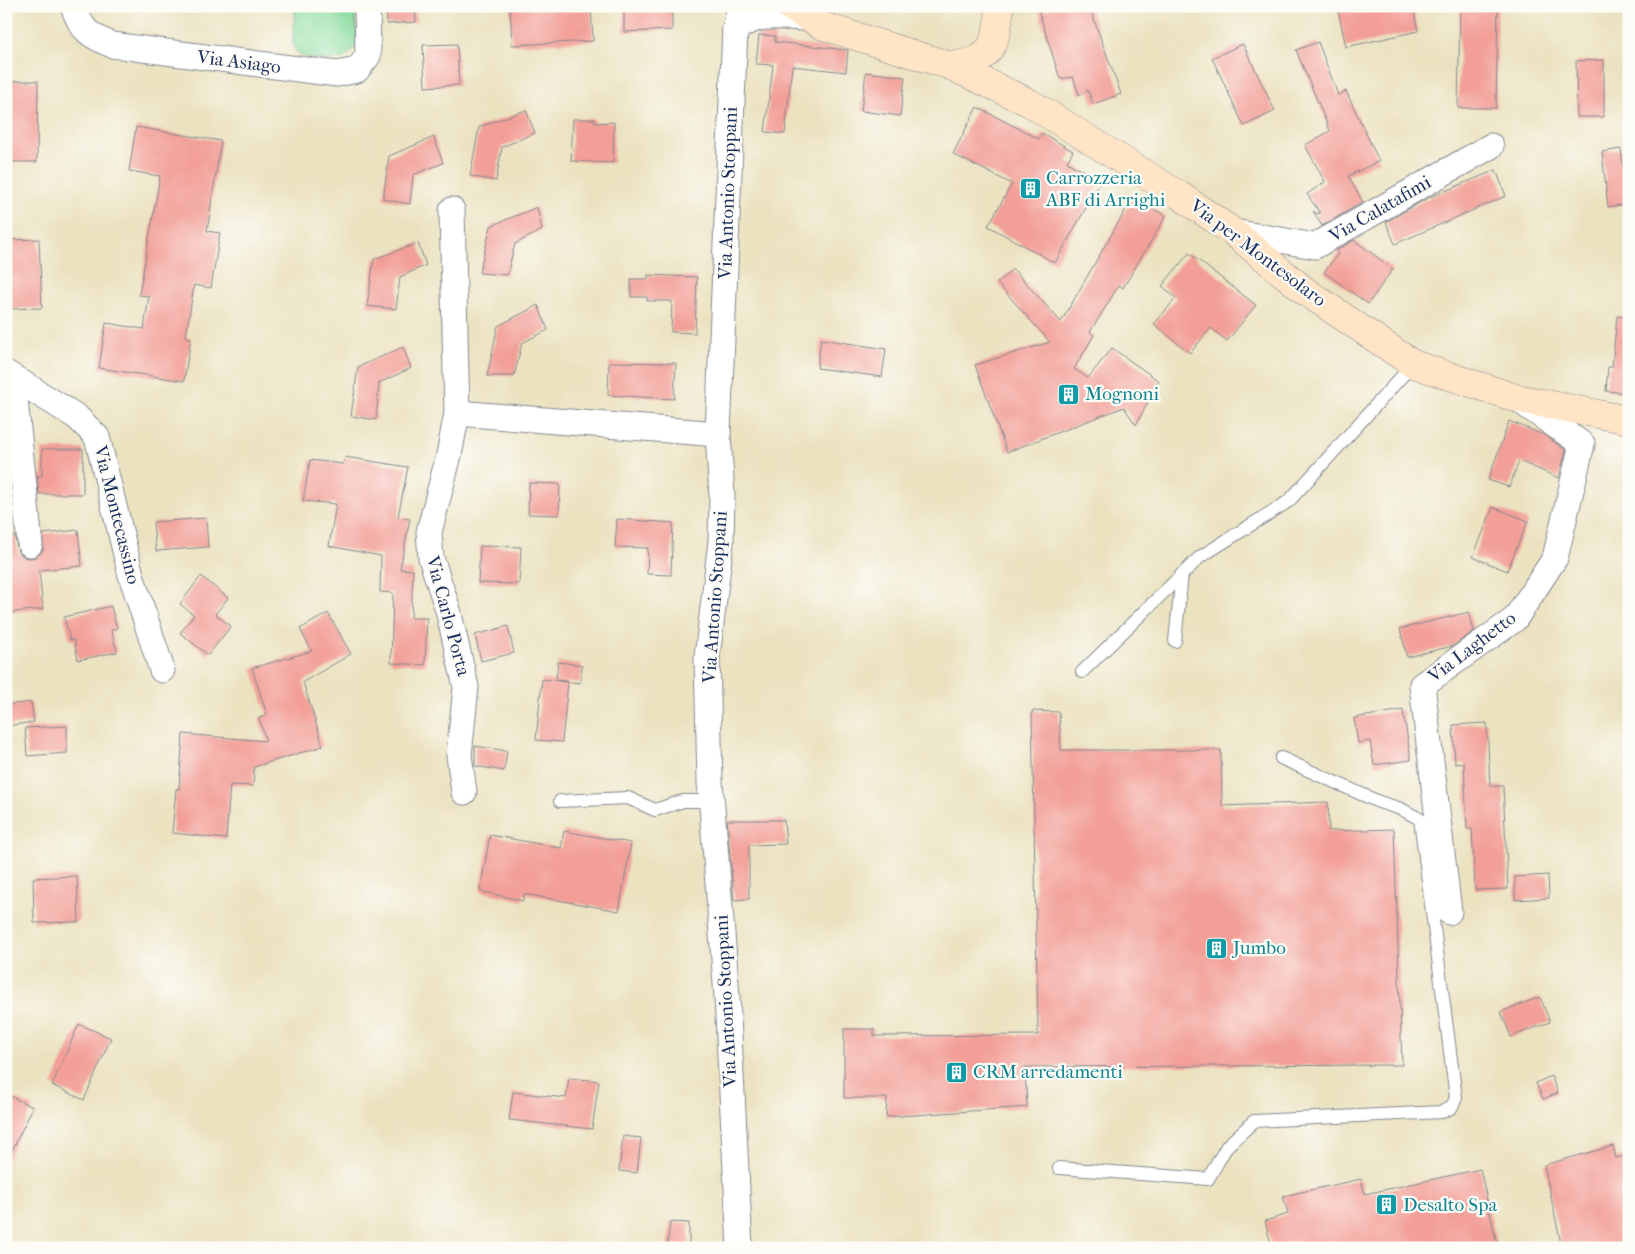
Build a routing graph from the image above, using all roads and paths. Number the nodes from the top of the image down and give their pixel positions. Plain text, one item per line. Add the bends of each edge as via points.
1 (74, 6) edge
2 (366, 6) edge
3 (1000, 6) edge
4 (797, 12) edge
5 (738, 18) edge
6 (994, 40) junction
7 (951, 66) junction
8 (1030, 103) junction
9 (1491, 146) dead end
10 (452, 210) dead end
11 (1233, 232) junction
12 (1413, 364) junction
13 (10, 377) edge
14 (1516, 398) junction
15 (457, 413) junction
16 (1629, 420) edge
17 (718, 434) junction
18 (30, 544) dead end
19 (1182, 574) junction
20 (1175, 642) dead end
21 (162, 670) dead end
22 (1082, 672) dead end
23 (1281, 758) dead end
24 (464, 792) dead end
25 (560, 801) dead end
26 (712, 801) junction
27 (1449, 912) dead end
28 (1059, 1168) dead end
29 (740, 1248) edge

1 - 2 street, Via Asiago via 77,19 91,36 112,45 338,74 357,70 368,56
3 - 6 main road
4 - 5 street
4 - 7 main road, Via per Montesolaro via 823,26
5 - 17 street, Via Antonio Stoppani
6 - 7 main road via 978,59
6 - 8 main road via 997,59 1004,73
7 - 8 main road, Via per Montesolaro
8 - 11 main road, Via per Montesolaro
9 - 11 street, Via Calatafimi via 1316,246
10 - 15 street, Via Carlo Porta
11 - 12 main road, Via per Montesolaro via 1305,291
12 - 14 main road, Via per Montesolaro
12 - 19 lane via 1289,501 1200,556
13 - 18 street
13 - 21 street, Via Montecassino via 77,417 97,437 131,575
14 - 16 main road, Via per Montesolaro
14 - 27 street, Via Laghetto via 1582,444 1555,558 1515,619 1422,685
15 - 17 street
15 - 24 street, Via Carlo Porta via 429,532 430,558 448,610 466,687 459,755
17 - 26 street, Via Antonio Stoppani via 721,541 707,658
19 - 20 lane
19 - 22 lane
23 - 28 lane via 1420,820 1456,1098 1451,1108 1442,1112 1254,1121 1227,1146 1208,1179
25 - 26 lane via 628,798 655,810 683,801
26 - 29 street, Via Antonio Stoppani via 727,997

